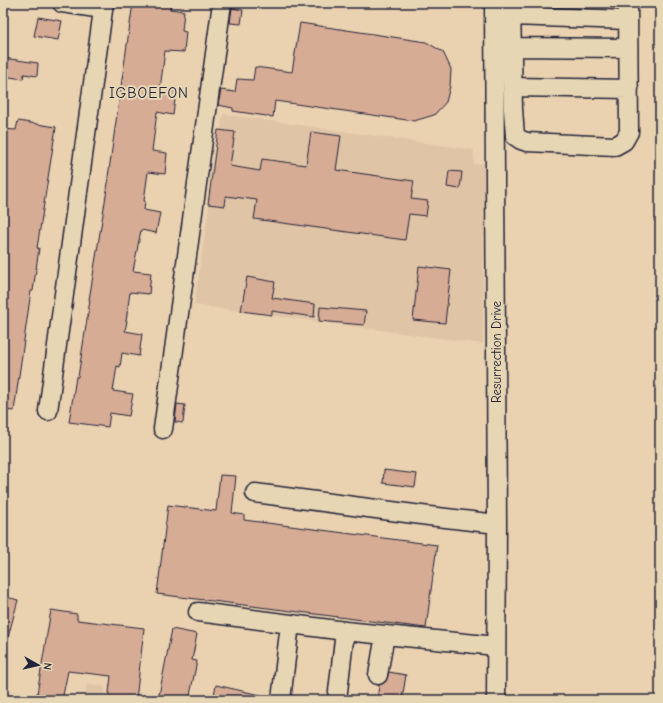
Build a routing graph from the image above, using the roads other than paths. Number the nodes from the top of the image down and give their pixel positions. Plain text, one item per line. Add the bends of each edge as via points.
1 (62, 3) edge
2 (222, 3) edge
3 (494, 3) edge
4 (104, 6) edge
5 (511, 10) edge
6 (628, 11) edge
7 (512, 47) junction
8 (628, 48) junction
9 (513, 87) junction
10 (629, 89) junction
11 (48, 411) dead end
12 (163, 429) dead end
13 (255, 493) dead end
14 (497, 524) junction
15 (198, 612) dead end
16 (290, 624) junction
17 (344, 631) junction
18 (385, 635) junction
19 (496, 646) junction
20 (378, 675) dead end
21 (281, 700) edge
22 (337, 700) edge
23 (496, 700) edge

1 - 4 street
2 - 12 street
3 - 14 street, Resurrection Drive
4 - 11 street
5 - 6 street
5 - 7 street
6 - 8 street
7 - 8 street
7 - 9 street
8 - 10 street
9 - 10 street
9 - 10 street via 515,136 521,140 615,146 624,141 629,132
13 - 14 street
14 - 19 street, Resurrection Drive
15 - 16 street
16 - 17 street
16 - 21 street
17 - 18 street
17 - 22 street
18 - 19 street
18 - 20 street
19 - 23 street, Resurrection Drive

